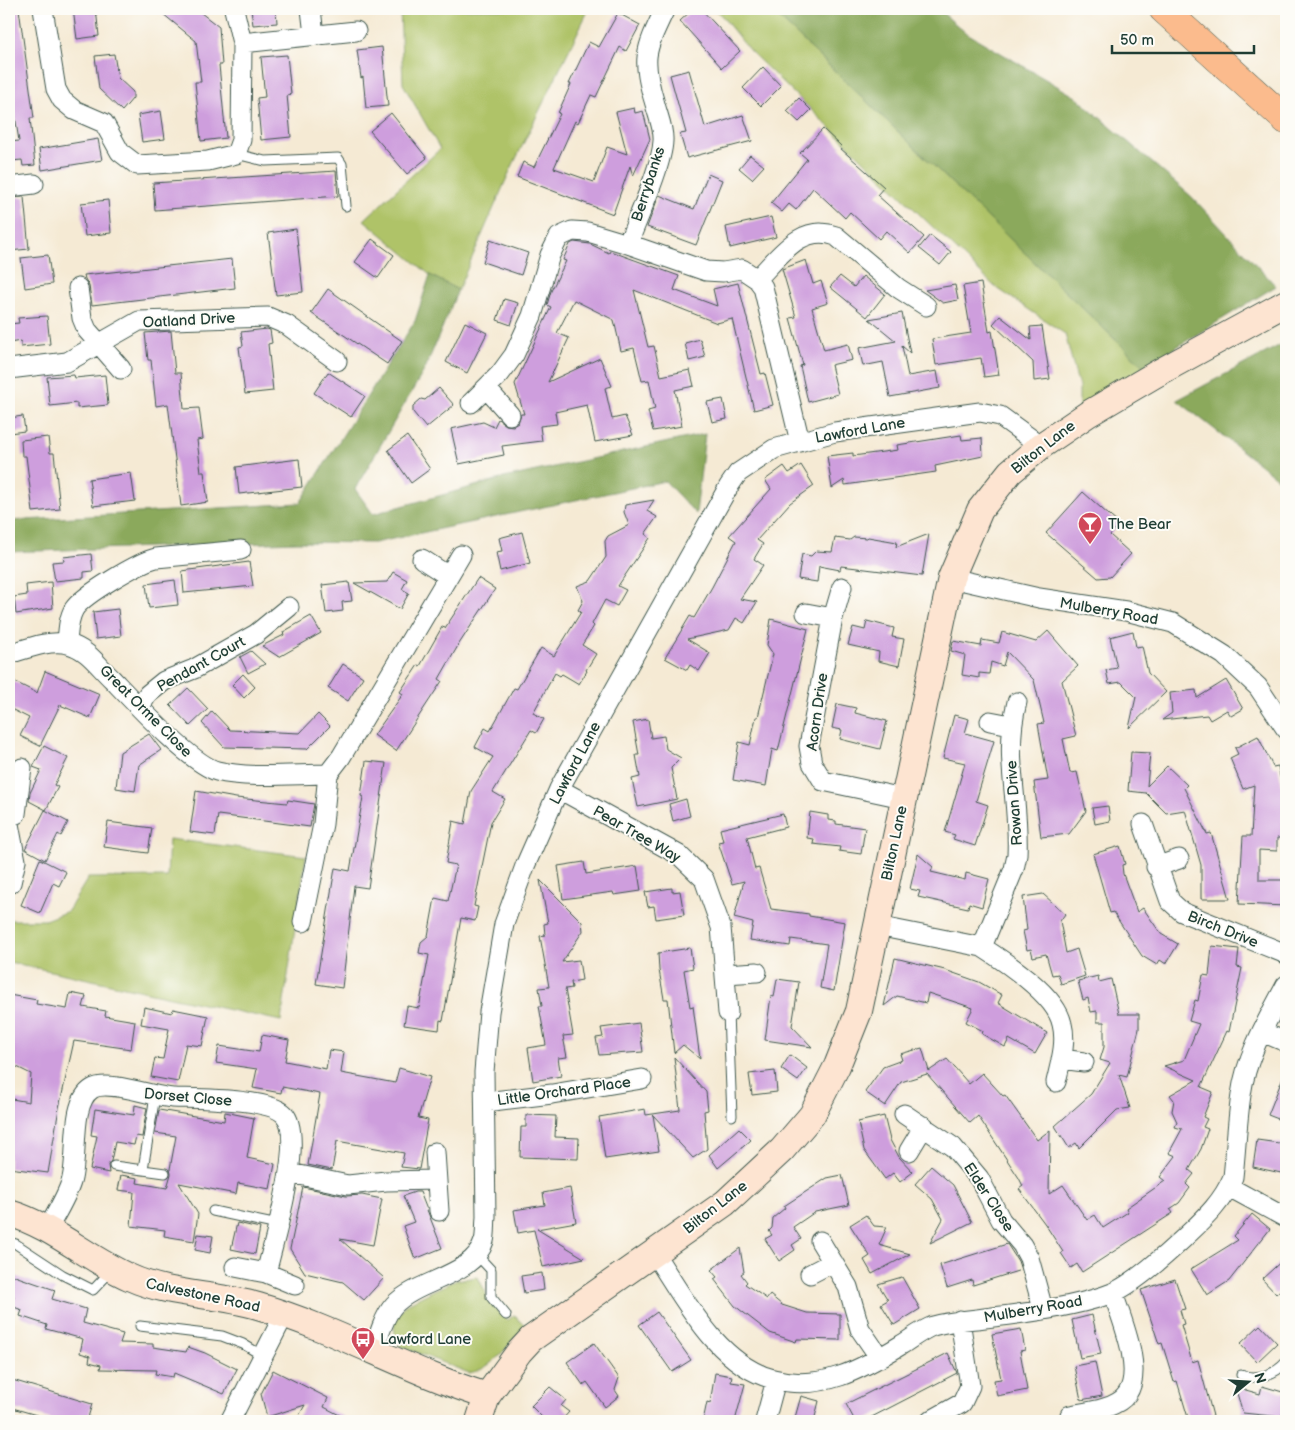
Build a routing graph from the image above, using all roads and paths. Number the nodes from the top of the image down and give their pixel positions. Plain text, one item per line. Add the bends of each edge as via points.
1 (43, 9) edge
2 (234, 9) edge
3 (311, 9) edge
4 (665, 9) edge
5 (1163, 9) edge
6 (356, 31) dead end
7 (314, 35) junction
8 (242, 43) junction
9 (1286, 120) edge
10 (236, 154) junction
11 (34, 184) dead end
12 (9, 187) edge
13 (346, 206) dead end
14 (628, 244) junction
15 (757, 279) junction
16 (78, 288) dead end
17 (1286, 303) edge
18 (926, 306) dead end
19 (99, 342) junction
20 (337, 361) dead end
21 (9, 369) edge
22 (121, 369) dead end
23 (486, 388) junction
24 (471, 403) dead end
25 (510, 415) dead end
26 (800, 442) junction
27 (1041, 446) junction
28 (241, 550) dead end
29 (461, 555) dead end
30 (422, 559) dead end
31 (448, 576) junction
32 (950, 578) junction
33 (842, 587) dead end
34 (290, 607) dead end
35 (806, 613) dead end
36 (833, 618) junction
37 (67, 643) junction
38 (9, 654) edge
39 (1018, 702) dead end
40 (140, 706) junction
41 (990, 721) dead end
42 (1012, 725) junction
43 (1286, 729) edge
44 (22, 768) dead end
45 (328, 774) junction
46 (559, 789) junction
47 (904, 798) junction
48 (9, 817) edge
49 (9, 824) edge
50 (1143, 824) dead end
51 (1179, 858) dead end
52 (1156, 867) junction
53 (11, 883) dead end
54 (303, 922) dead end
55 (876, 926) junction
56 (982, 947) junction
57 (1286, 954) edge
58 (758, 972) dead end
59 (725, 974) junction
60 (1286, 984) edge
61 (728, 1013) joint
62 (1262, 1032) junction
63 (1286, 1042) edge
64 (1062, 1059) junction
65 (1084, 1062) dead end
66 (642, 1079) dead end
67 (1056, 1082) dead end
68 (155, 1096) junction
69 (486, 1102) junction
70 (904, 1114) dead end
71 (732, 1116) dead end
72 (924, 1126) junction
73 (909, 1150) dead end
74 (435, 1152) dead end
75 (114, 1166) dead end
76 (143, 1169) junction
77 (165, 1172) dead end
78 (290, 1173) junction
79 (436, 1180) junction
80 (1229, 1187) junction
81 (213, 1211) dead end
82 (439, 1211) dead end
83 (9, 1213) edge
84 (1286, 1218) edge
85 (278, 1225) junction
86 (47, 1230) junction
87 (820, 1241) dead end
88 (9, 1242) edge
89 (654, 1253) junction
90 (476, 1254) junction
91 (833, 1262) junction
92 (235, 1267) dead end
93 (113, 1269) junction
94 (266, 1273) junction
95 (810, 1274) dead end
96 (295, 1285) dead end
97 (1113, 1293) junction
98 (1043, 1309) junction
99 (284, 1315) junction
100 (506, 1315) dead end
101 (960, 1320) junction
102 (140, 1326) dead end
103 (374, 1352) junction
104 (263, 1356) junction
105 (880, 1358) junction
106 (1286, 1362) edge
107 (1241, 1376) dead end
108 (776, 1380) junction
109 (487, 1396) junction
110 (1070, 1415) dead end
111 (1092, 1416) edge
112 (230, 1421) edge
113 (479, 1421) edge
114 (765, 1421) edge
115 (930, 1421) edge

1 - 10 street via 56,89 62,100 74,110 104,123 120,152 137,165 208,161
2 - 8 street
3 - 7 street
4 - 14 street, Berrybanks via 645,58 646,75 663,142
5 - 9 highway
6 - 7 street
7 - 8 street
8 - 10 street via 241,140
10 - 13 lane via 265,160 338,158 342,164
11 - 12 street
14 - 15 street via 706,271 742,269
14 - 23 street via 588,232 572,231 559,237 550,255 532,316 514,355
15 - 18 street via 794,242 812,232 824,231 836,236 898,288
15 - 26 street via 763,287
16 - 19 street via 82,318 87,330
17 - 27 street, Bilton Lane via 1156,374
19 - 20 street, Oatland Drive via 139,321 268,317 286,325
19 - 21 street, Oatland Drive via 67,362
19 - 22 street
23 - 24 street
23 - 25 street
26 - 27 street, Lawford Lane via 835,432 980,412 1000,416
26 - 46 street, Lawford Lane via 774,449 751,462 733,480
27 - 32 street, Bilton Lane via 1010,472 980,510
28 - 37 street via 142,561 74,609 68,625
29 - 31 street
30 - 31 street
31 - 45 street
32 - 43 street, Mulberry Road via 1173,623 1231,661 1258,687
32 - 47 street, Bilton Lane
33 - 36 street, Acorn Drive
34 - 40 street, Pendant Court via 256,634 194,669 164,681 148,694
35 - 36 street
36 - 47 street, Acorn Drive via 810,746 812,763 823,781
37 - 38 street via 45,644
37 - 40 street, Great Orme Close via 87,652
39 - 42 street, Rowan Drive
40 - 45 street, Great Orme Close via 196,761 217,771 257,775
41 - 42 street
42 - 56 street, Rowan Drive via 1010,759 1017,854 1014,870
44 - 48 street via 16,814
45 - 54 street
46 - 59 street, Pear Tree Way via 679,855 704,879 721,927
46 - 69 street, Lawford Lane via 524,866 504,924 489,1012 484,1072
47 - 55 street, Bilton Lane
49 - 53 street via 16,861
50 - 52 street, Birch Drive
51 - 52 street
52 - 57 street, Birch Drive via 1170,901 1182,912
55 - 56 street
55 - 89 street, Bilton Lane via 859,1011 812,1116 782,1150 725,1203
56 - 64 street via 1009,964 1055,1006 1062,1024
58 - 59 street
59 - 61 street, Pear Tree Way
60 - 62 street, Mulberry Road
61 - 71 lane
62 - 63 street
62 - 80 street, Mulberry Road via 1241,1094 1234,1168
64 - 65 street
64 - 67 street
66 - 69 street, Little Orchard Place
68 - 76 lane
68 - 78 street, Dorset Close via 242,1102 266,1106 284,1114 291,1127
68 - 86 street, Dorset Close via 106,1085 92,1089 80,1101 72,1182
69 - 90 street, Lawford Lane via 486,1218 484,1242
70 - 72 street, Elder Close
72 - 73 street
72 - 98 street, Elder Close via 953,1147 979,1178 1000,1220 1029,1258
74 - 79 street
75 - 76 lane
76 - 77 lane
78 - 79 street via 348,1186
78 - 85 street, Dorset Close
79 - 82 street
80 - 84 street
80 - 97 street, Mulberry Road via 1219,1204 1164,1256
81 - 85 lane
83 - 86 street, Calvestone Road
85 - 94 street, Dorset Close
86 - 93 street, Calvestone Road
87 - 91 street
88 - 93 lane via 93,1290
89 - 108 street, Mulberry Road via 685,1301 723,1350 746,1367
89 - 109 street, Bilton Lane via 531,1339
90 - 100 lane via 491,1270 491,1297
90 - 103 street, Lawford Lane via 465,1266 419,1288 394,1306
91 - 95 street
91 - 105 street via 848,1287 860,1329
92 - 94 street
93 - 99 street, Calvestone Road via 155,1287 230,1299
94 - 96 street
97 - 98 street, Mulberry Road
97 - 111 street via 1129,1344 1133,1375 1127,1395
98 - 101 street, Mulberry Road
99 - 103 street, Calvestone Road
99 - 104 street
101 - 105 street, Mulberry Road via 932,1326
101 - 115 street via 970,1386 962,1403
102 - 104 lane via 222,1336
103 - 109 street, Calvestone Road via 451,1385
104 - 112 street
105 - 108 street, Mulberry Road via 846,1376 830,1380
106 - 107 lane via 1282,1368 1261,1377
108 - 114 street
109 - 113 street
110 - 111 street

